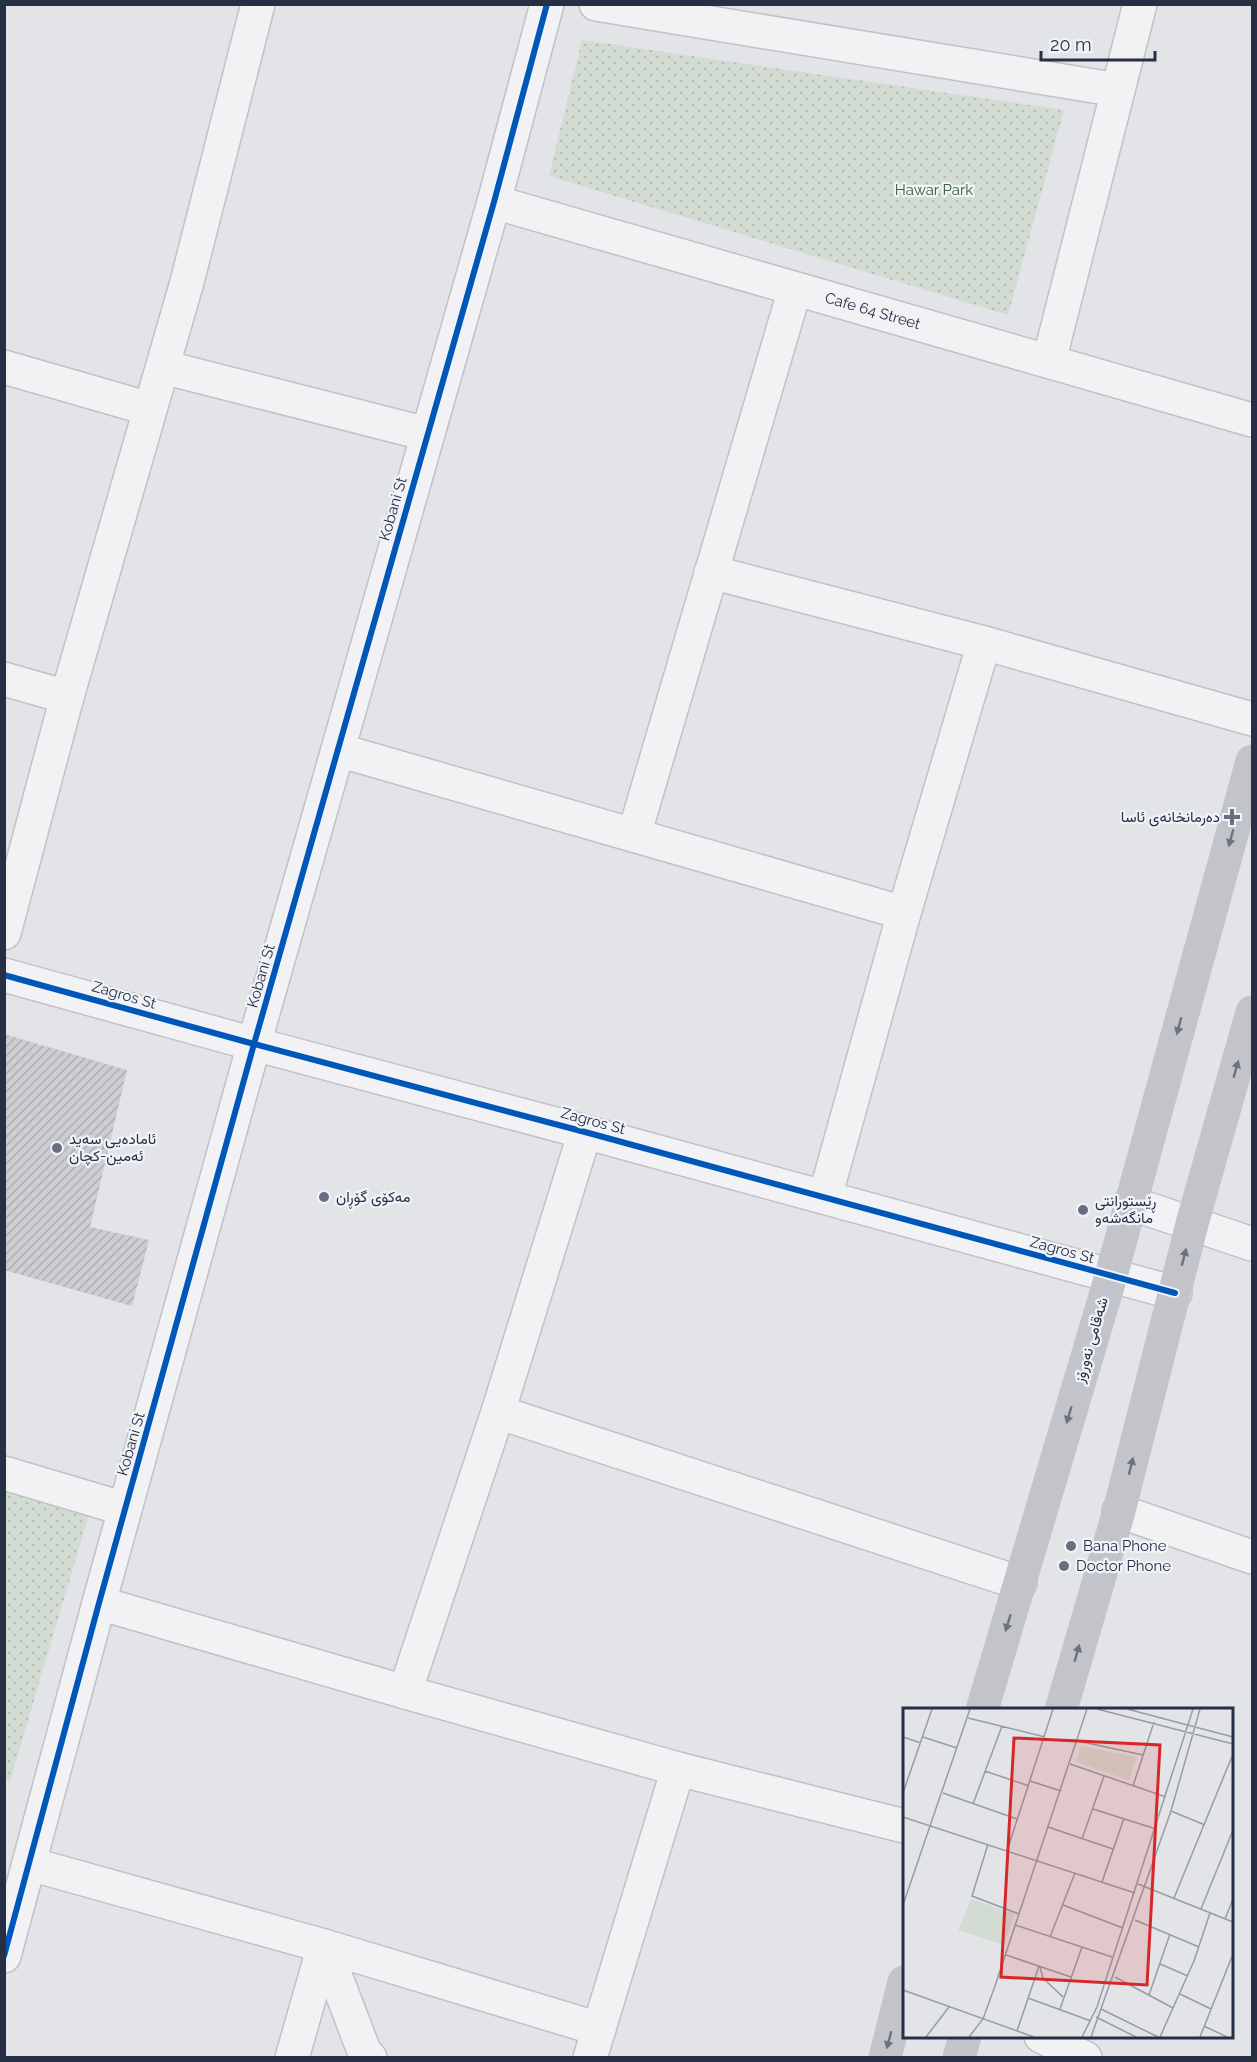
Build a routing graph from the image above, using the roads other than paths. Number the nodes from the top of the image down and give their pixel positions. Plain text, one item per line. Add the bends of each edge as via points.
1 (258, 4) edge
2 (547, 4) edge
3 (596, 4) edge
4 (1140, 4) edge
5 (1118, 90) junction
6 (494, 202) junction
7 (795, 289) junction
8 (1049, 361) junction
9 (163, 367) junction
10 (4, 368) edge
11 (150, 409) junction
12 (1252, 420) edge
13 (427, 434) junction
14 (711, 572) junction
15 (984, 643) junction
16 (4, 679) edge
17 (67, 697) junction
18 (1252, 719) edge
19 (338, 750) junction
20 (1252, 761) edge
21 (634, 836) junction
22 (904, 913) junction
23 (4, 933) edge
24 (4, 975) edge
25 (1252, 1012) edge
26 (254, 1044) junction
27 (585, 1132) junction
28 (825, 1197) junction
29 (1130, 1203) junction
30 (1192, 1224) junction
31 (1252, 1244) edge
32 (1110, 1275) junction
33 (1175, 1293) junction
34 (498, 1412) junction
35 (4, 1473) edge
36 (125, 1509) junction
37 (1119, 1511) junction
38 (1252, 1557) edge
39 (1020, 1583) junction
40 (99, 1603) junction
41 (405, 1692) junction
42 (983, 1708) edge
43 (1062, 1708) edge
44 (678, 1769) junction
45 (903, 1826) edge
46 (30, 1864) junction
47 (324, 1946) junction
48 (4, 1956) edge
49 (903, 1986) edge
50 (965, 2038) edge
51 (1043, 2038) edge
52 (595, 2043) edge
53 (292, 2058) edge
54 (370, 2058) edge
55 (885, 2058) edge
56 (959, 2058) edge
57 (1085, 2058) edge

1 - 9 street
2 - 6 street, Kobani St
3 - 5 street
4 - 5 street
5 - 8 street
6 - 7 street, Cafe 64 Street
6 - 13 street, Kobani St
7 - 8 street, Cafe 64 Street
7 - 14 street
8 - 12 street, Cafe 64 Street
9 - 11 street
9 - 13 street
10 - 11 street
11 - 17 street
13 - 19 street, Kobani St
14 - 15 street
14 - 21 street
15 - 18 street
15 - 22 street
16 - 17 street
17 - 23 street
19 - 21 street
19 - 26 street, Kobani St
20 -> 29 main road, شەقامی نەورۆز
21 - 22 street
22 - 28 street
24 - 26 street, Zagros St
30 -> 25 main road
26 - 27 street, Zagros St
26 - 36 street, Kobani St
27 - 28 street, Zagros St
27 - 34 street
28 - 32 street, Zagros St
29 - 30 street
29 - 32 main road, شەقامی نەورۆز
30 - 31 street
33 -> 30 main road
32 - 33 street, Zagros St
32 -> 39 main road, شەقامی نەورۆز
37 -> 33 main road
34 - 39 street
34 - 41 street
35 - 36 street
36 - 40 street, Kobani St
37 - 38 street
43 -> 37 main road
39 -> 42 main road, شەقامی نەورۆز
40 - 41 street
40 - 46 street, Kobani St
41 - 44 street
44 - 45 street
44 - 52 street
46 - 47 street
46 - 48 street, Kobani St
47 - 52 street
47 - 53 street
47 - 54 street
49 -> 55 main road
50 - 56 main road
51 - 57 street

